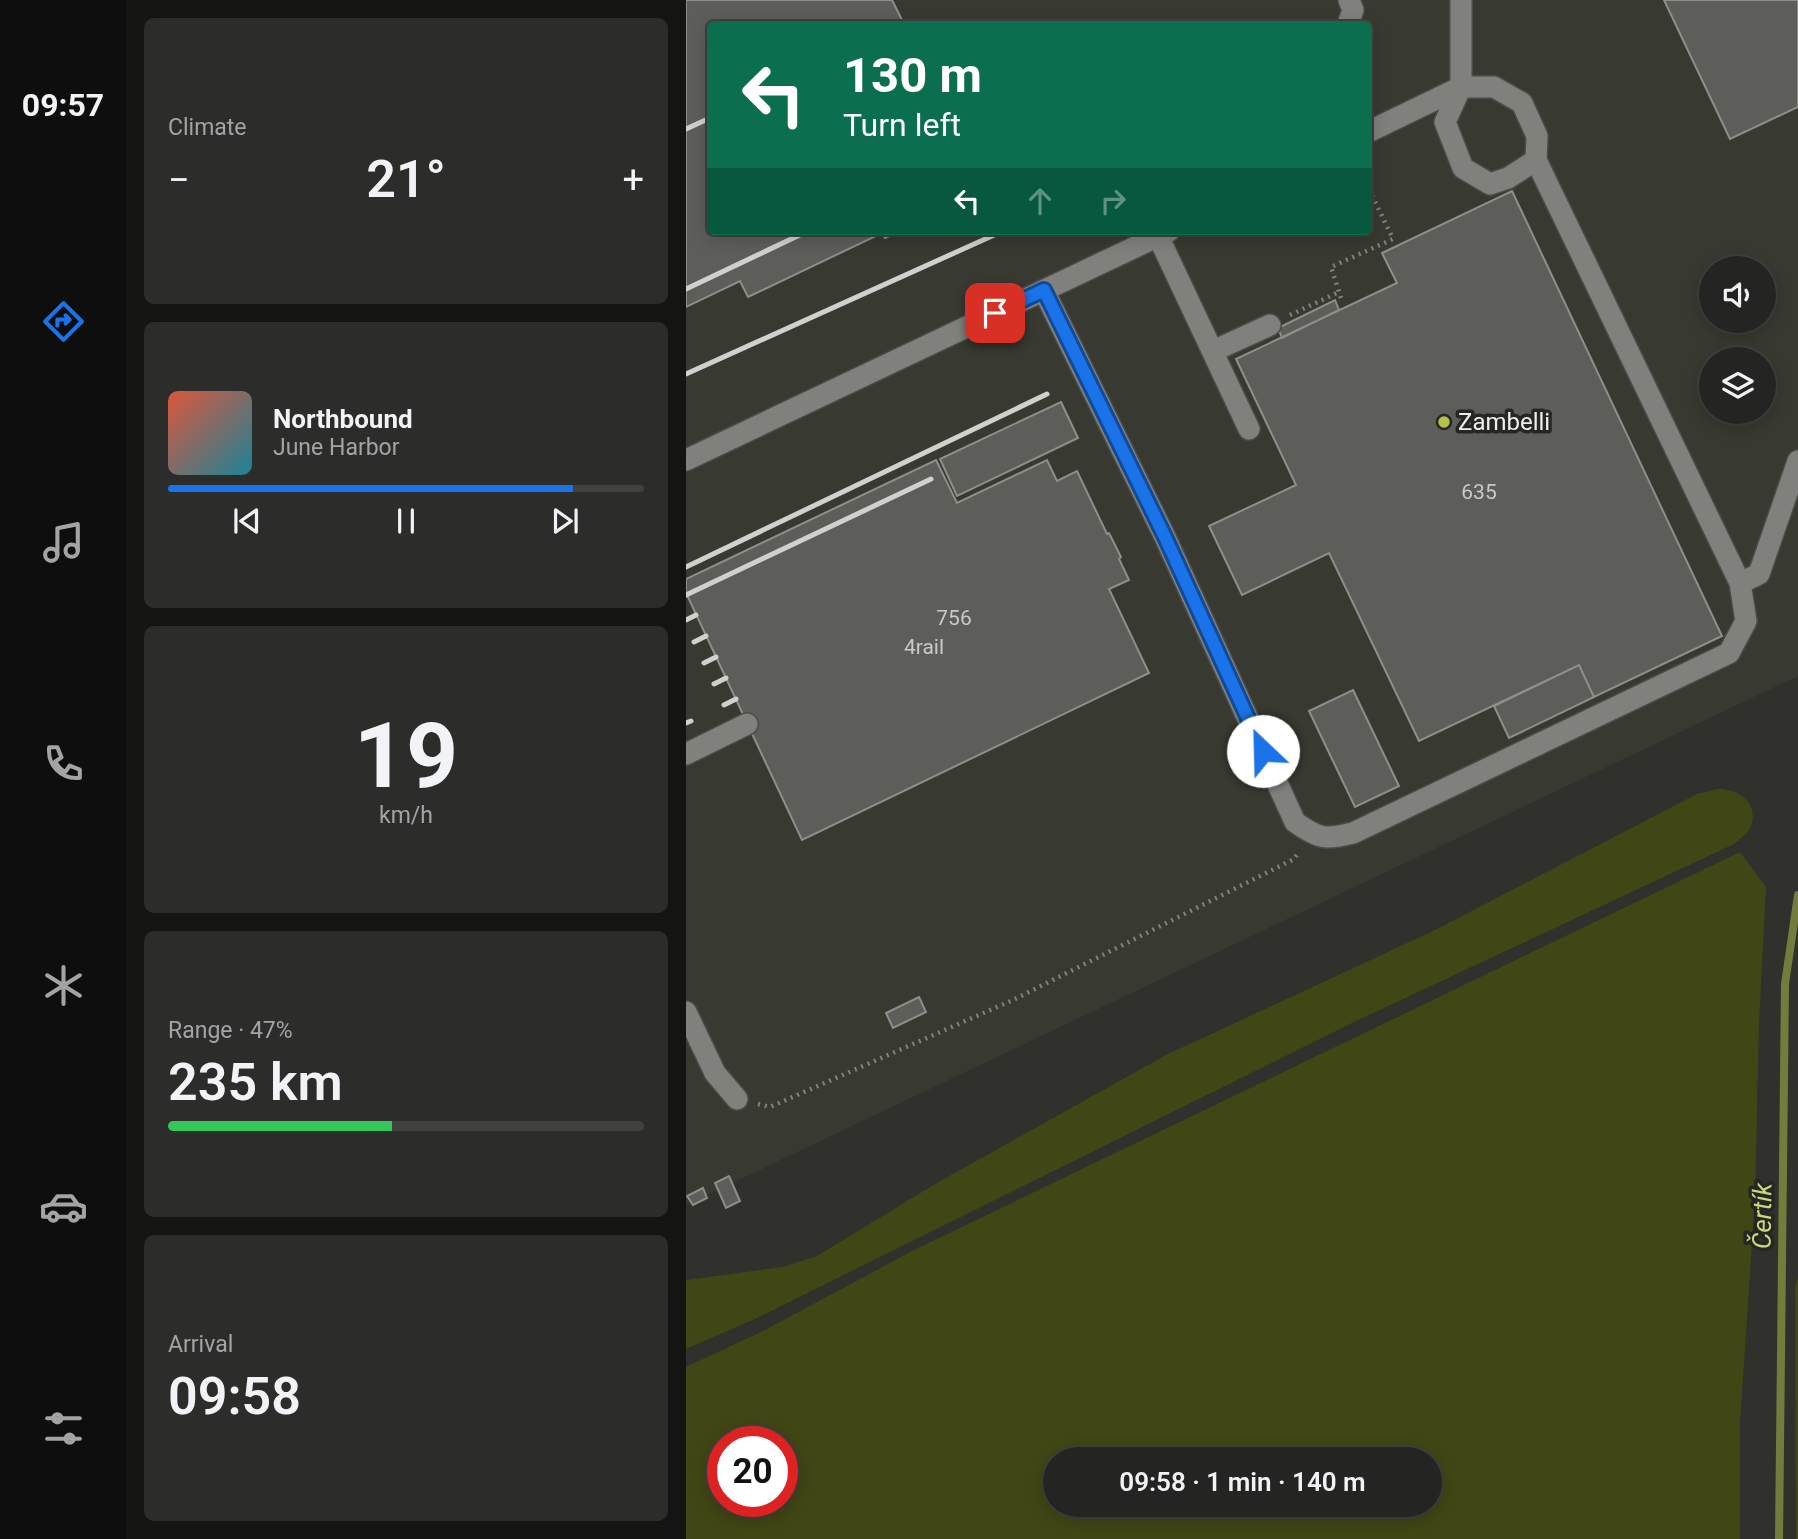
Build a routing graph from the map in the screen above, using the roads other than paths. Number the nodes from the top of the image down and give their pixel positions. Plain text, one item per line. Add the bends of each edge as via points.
1 (1349, 0) edge
2 (1461, 0) edge
3 (1349, 21) edge
4 (1461, 87) junction
5 (1372, 130) edge
6 (1536, 160) junction
7 (1162, 235) edge
8 (1164, 235) edge
9 (1044, 290) junction
10 (1270, 325) road end
11 (1213, 351) junction
12 (1249, 429) dead end
13 (686, 460) edge
14 (1798, 461) edge
15 (1740, 583) junction
16 (747, 724) dead end
17 (686, 754) edge
18 (686, 1012) edge
19 (737, 1099) road end

1 - 3 street via 1353,10
2 - 4 street
4 - 5 street
4 - 6 street via 1494,87 1522,103 1537,136
4 - 6 street via 1445,122 1464,168 1490,184
6 - 15 street
7 - 9 street
8 - 11 street
9 - 13 street
9 - 15 street via 1165,537 1295,822 1313,835 1329,839 1353,833 1730,653 1746,621
10 - 11 street
11 - 12 street
14 - 15 street via 1759,573
16 - 17 street
18 - 19 street via 715,1073

